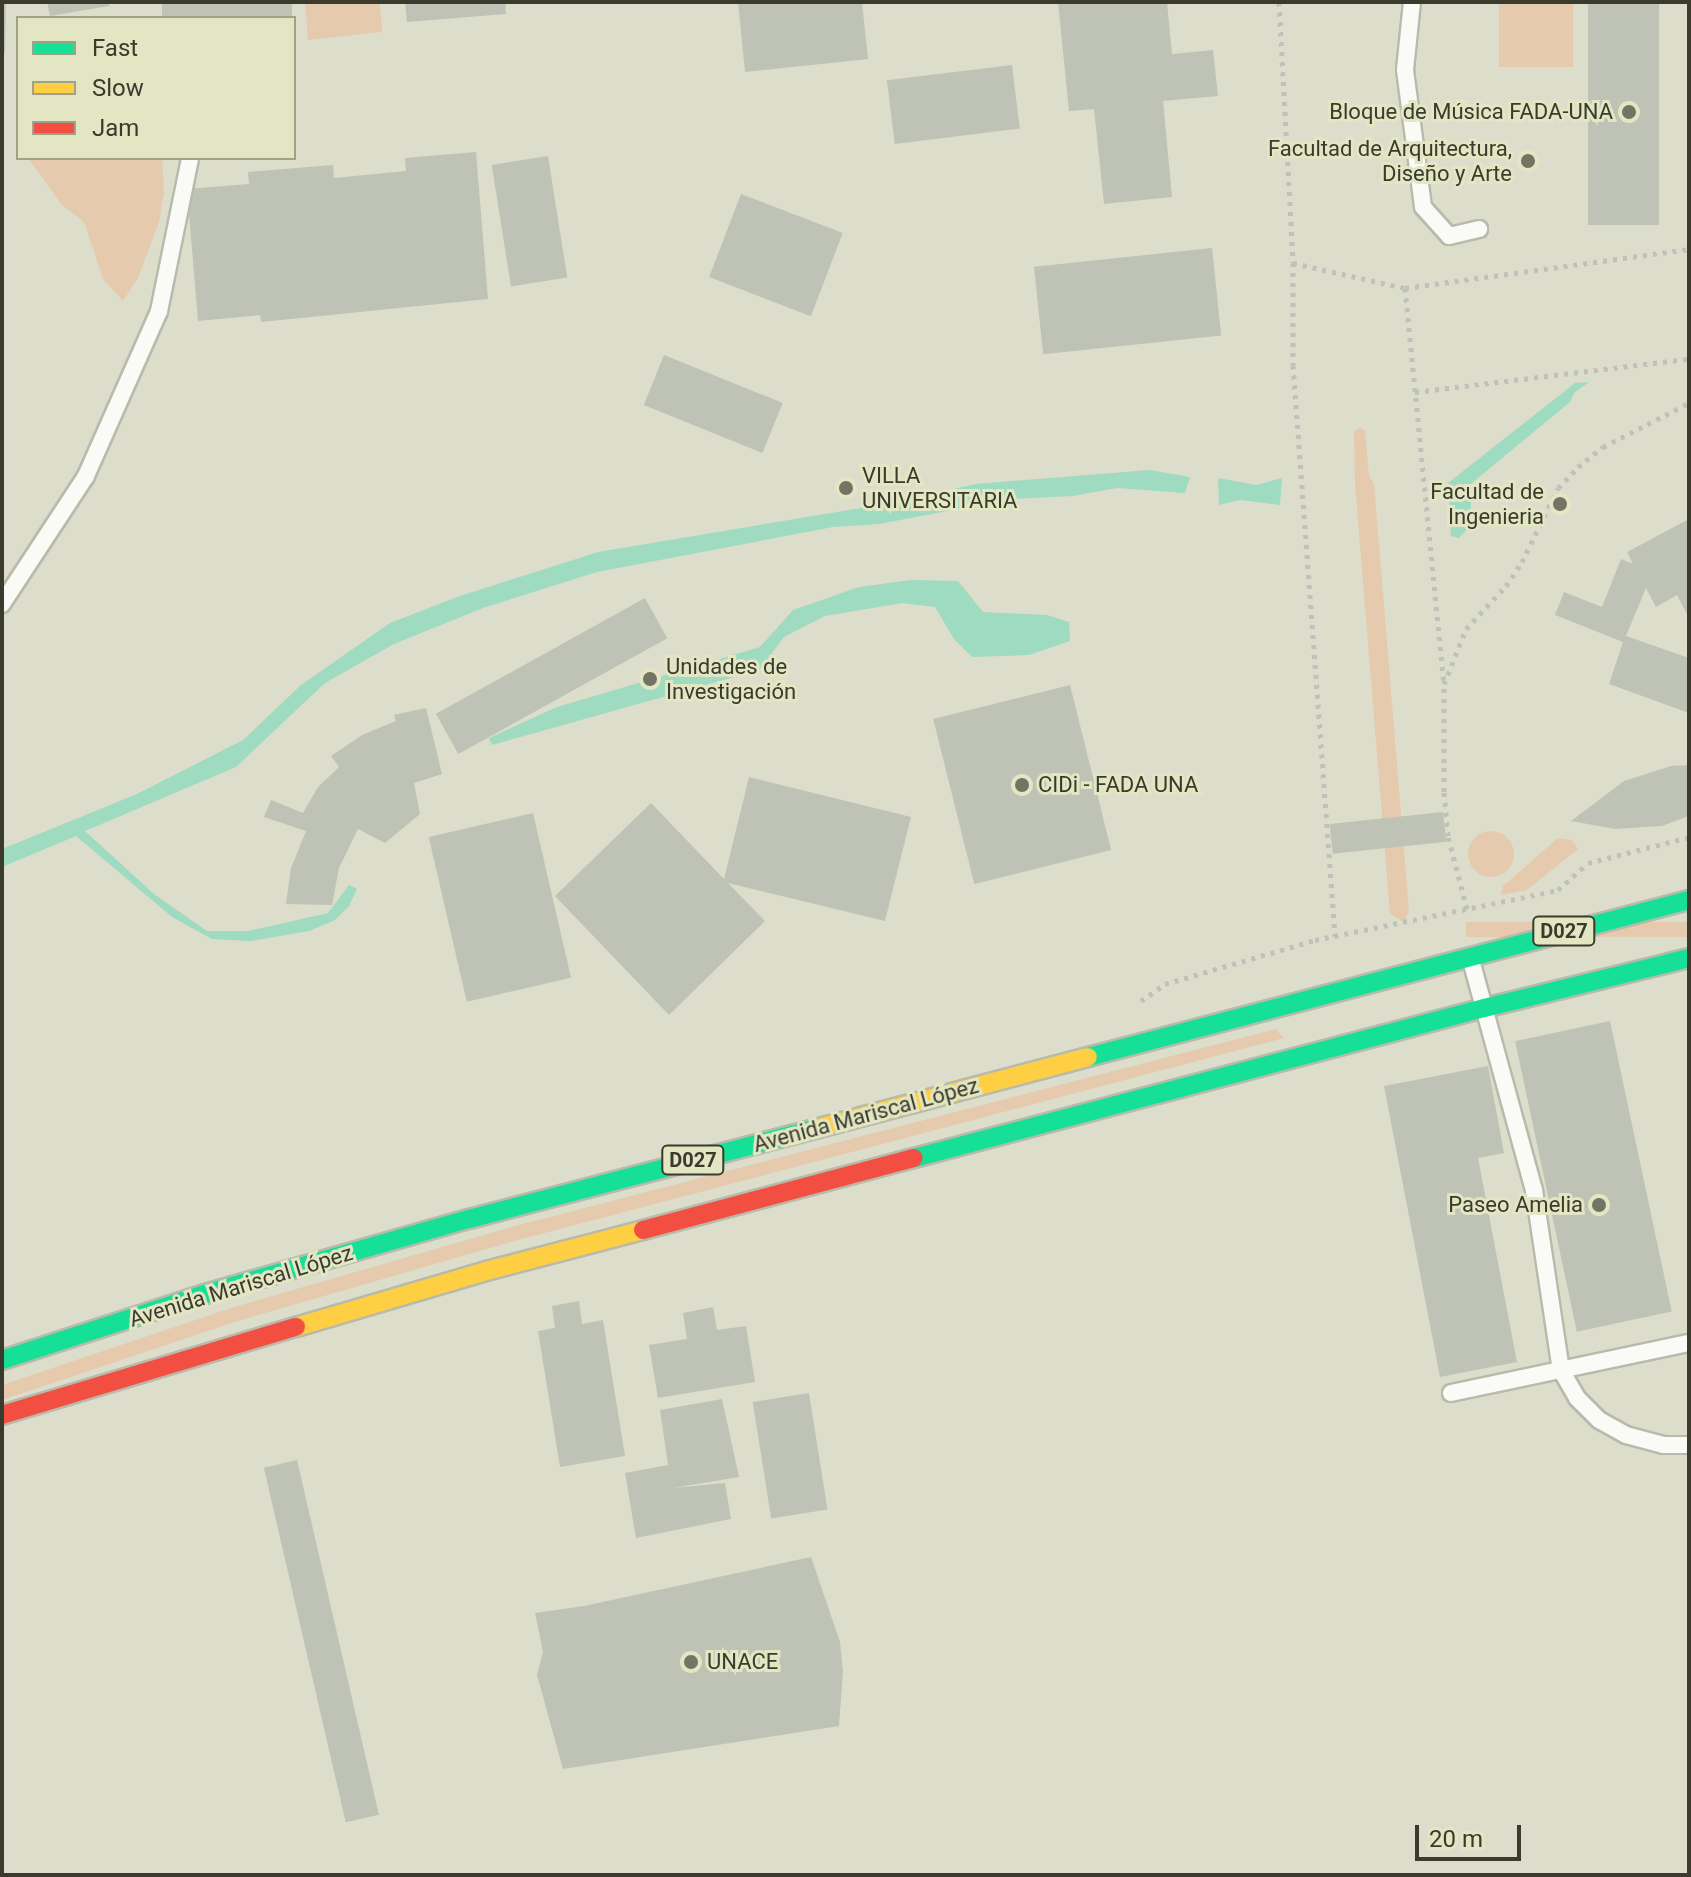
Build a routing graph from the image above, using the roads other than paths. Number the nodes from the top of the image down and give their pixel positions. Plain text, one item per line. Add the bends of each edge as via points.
1 (1412, 2) edge
2 (190, 160) edge
3 (1479, 229) dead end
4 (2, 604) edge
5 (1689, 900) edge
6 (1490, 950) junction
7 (1689, 958) edge
8 (1484, 1008) junction
9 (1689, 1343) edge
10 (2, 1360) edge
11 (1561, 1370) junction
12 (1451, 1393) dead end
13 (2, 1415) edge
14 (1689, 1445) edge

1 - 3 lane via 1405,70 1423,207 1449,236
2 - 4 lane via 159,311 86,476
5 - 6 highway, Avenida Mariscal López / D027
6 - 8 lane via 1471,960
6 - 10 highway, Avenida Mariscal López / D027 via 469,1219 205,1294
7 - 8 highway, D027
8 - 11 lane via 1534,1190
8 - 13 highway, D027 via 486,1271
9 - 11 lane
11 - 12 lane
11 - 14 lane via 1577,1398 1599,1420 1626,1435 1663,1445

